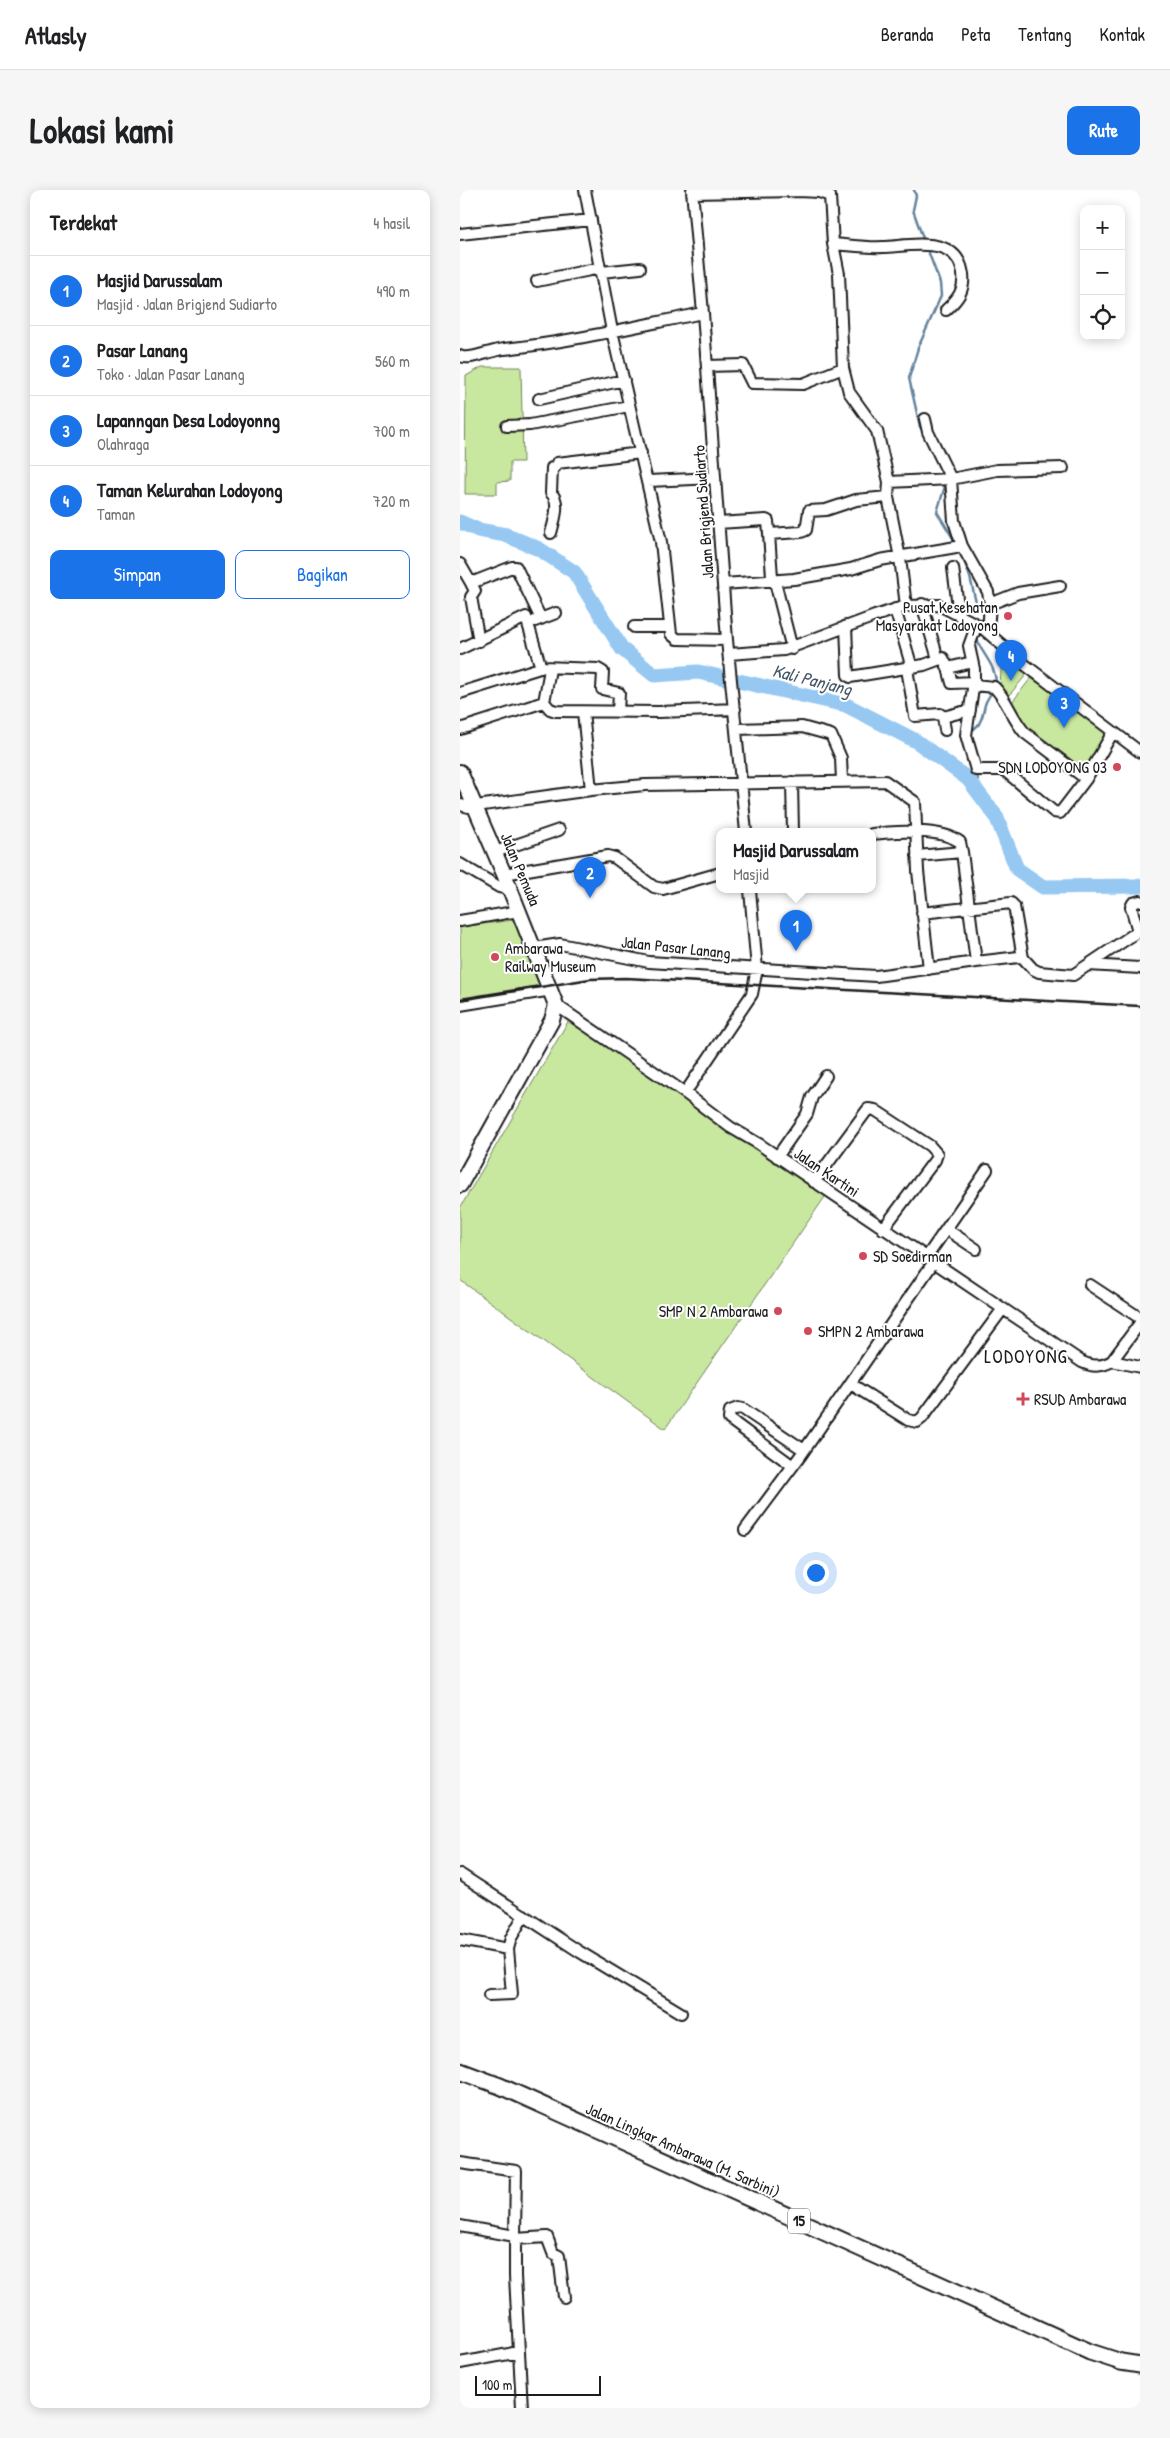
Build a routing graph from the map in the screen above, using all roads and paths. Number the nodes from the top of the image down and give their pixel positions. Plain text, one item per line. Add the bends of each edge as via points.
1 (586, 190) edge
2 (767, 191) edge
3 (692, 192) edge
4 (831, 192) edge
5 (591, 220) junction
6 (460, 234) edge
7 (833, 244) junction
8 (640, 268) dead end
9 (600, 270) junction
10 (537, 281) dead end
11 (946, 310) dead end
12 (703, 313) junction
13 (612, 331) junction
14 (460, 356) edge
15 (708, 366) junction
16 (842, 368) junction
17 (624, 380) junction
18 (540, 400) dead end
19 (629, 406) junction
20 (925, 419) dead end
21 (506, 426) dead end
22 (640, 454) junction
23 (1063, 468) dead end
24 (715, 478) junction
25 (951, 479) junction
26 (648, 481) junction
27 (889, 482) junction
28 (888, 497) junction
29 (718, 523) junction
30 (551, 533) dead end
31 (769, 534) junction
32 (962, 546) junction
33 (900, 558) junction
34 (460, 564) edge
35 (953, 568) dead end
36 (775, 582) junction
37 (471, 583) junction
38 (723, 584) junction
39 (1060, 586) dead end
40 (922, 604) junction
41 (990, 604) junction
42 (901, 608) junction
43 (556, 613) dead end
44 (959, 614) junction
45 (541, 619) junction
46 (530, 624) junction
47 (846, 626) junction
48 (634, 627) dead end
49 (670, 627) junction
50 (982, 628) junction
51 (727, 640) junction
52 (479, 641) junction
53 (792, 648) junction
54 (460, 650) edge
55 (729, 654) junction
56 (938, 659) junction
57 (972, 662) junction
58 (910, 668) junction
59 (948, 668) junction
60 (545, 669) junction
61 (974, 684) junction
62 (460, 693) edge
63 (544, 702) junction
64 (735, 705) junction
65 (970, 710) junction
66 (583, 712) junction
67 (618, 712) junction
68 (943, 717) junction
69 (460, 729) edge
70 (737, 729) junction
71 (945, 730) dead end
72 (1112, 732) junction
73 (1140, 752) edge
74 (460, 772) edge
75 (1086, 778) junction
76 (842, 781) junction
77 (792, 782) junction
78 (741, 784) junction
79 (591, 790) junction
80 (460, 805) edge
81 (475, 806) junction
82 (746, 828) edge
83 (793, 828) edge
84 (559, 830) dead end
85 (915, 832) junction
86 (876, 834) edge
87 (495, 852) junction
88 (962, 852) junction
89 (917, 856) junction
90 (460, 864) edge
91 (504, 874) junction
92 (716, 874) edge
93 (510, 889) junction
94 (750, 893) edge
95 (1140, 901) edge
96 (968, 907) junction
97 (519, 911) junction
98 (922, 913) junction
99 (460, 921) edge
100 (1139, 931) edge
101 (534, 948) junction
102 (1023, 958) junction
103 (976, 962) junction
104 (1088, 965) junction
105 (1140, 968) edge
106 (757, 969) junction
107 (929, 969) junction
108 (550, 985) junction
109 (460, 1005) edge
110 (556, 1005) junction
111 (826, 1076) dead end
112 (685, 1093) junction
113 (777, 1157) junction
114 (987, 1170) dead end
115 (814, 1182) junction
116 (460, 1185) edge
117 (883, 1229) junction
118 (946, 1229) junction
119 (976, 1249) dead end
120 (929, 1261) junction
121 (1090, 1285) dead end
122 (1002, 1310) junction
123 (1140, 1318) edge
124 (1140, 1323) edge
125 (1112, 1361) junction
126 (1140, 1366) edge
127 (851, 1384) junction
128 (804, 1450) junction
129 (793, 1466) junction
130 (745, 1530) dead end
131 (460, 1874) edge
132 (524, 1915) junction
133 (460, 1940) edge
134 (508, 1950) junction
135 (489, 1995) dead end
136 (681, 2013) dead end
137 (460, 2071) edge
138 (460, 2163) edge
139 (460, 2226) edge
140 (515, 2238) junction
141 (564, 2298) dead end
142 (518, 2352) junction
143 (460, 2363) edge
144 (1140, 2365) edge
145 (522, 2408) edge

1 - 5 street
2 - 3 street
2 - 4 street
3 - 12 street, Jalan Brigjend Sudiarto
4 - 7 street
5 - 6 street
5 - 9 street
7 - 11 street via 881,247 933,244 949,250 958,258 964,282 956,300
7 - 16 street via 839,274
8 - 9 street
9 - 10 street
9 - 13 street
12 - 13 street
12 - 15 street, Jalan Brigjend Sudiarto
13 - 14 street via 493,350 466,358
13 - 17 street
15 - 16 street via 740,364 745,367 752,383 777,385 803,384
15 - 24 street, Jalan Brigjend Sudiarto
16 - 27 street via 849,392 877,431
17 - 18 street
17 - 19 street
19 - 21 street via 530,426
19 - 22 street
20 - 25 street
22 - 26 street
22 - 30 street via 557,463 552,468 551,493 555,497 556,514
23 - 25 street via 997,470
24 - 26 street
24 - 29 street, Jalan Brigjend Sudiarto
25 - 27 street
25 - 32 street via 954,521
26 - 49 street via 662,552
27 - 28 street
28 - 31 street via 856,500 826,510 809,511 806,530
28 - 33 street
29 - 31 street via 766,520
29 - 38 street, Jalan Brigjend Sudiarto
31 - 36 street
32 - 33 street
32 - 41 street via 986,585
33 - 36 street
33 - 42 street
34 - 37 street
35 - 44 street
36 - 38 street
36 - 53 street
37 - 45 street via 516,567
37 - 52 street via 475,591 471,597
38 - 51 street, Jalan Brigjend Sudiarto
39 - 41 street via 1018,593
40 - 42 street
40 - 44 street via 939,605
40 - 56 street
41 - 50 street
42 - 47 street
42 - 58 street
43 - 45 street
44 - 50 street
45 - 46 street
46 - 52 street via 526,618
46 - 60 street
47 - 53 street
47 - 58 street via 850,678
48 - 49 street
49 - 51 street via 671,634 677,639
50 - 57 street via 969,646
50 - 72 street
51 - 55 street, Jalan Brigjend Sudiarto
52 - 54 street
53 - 55 street
55 - 64 street, Jalan Brigjend Sudiarto
56 - 58 street
56 - 59 street via 943,658
57 - 59 street
57 - 61 street
58 - 68 street via 915,716 940,714
59 - 61 street via 952,683
60 - 62 street
60 - 63 street
60 - 67 street via 602,670 602,688 619,693
61 - 65 street
61 - 75 street via 997,690 1025,733
63 - 66 street via 556,711
63 - 69 street
64 - 67 street
64 - 70 street, Jalan Brigjend Sudiarto
65 - 68 street
65 - 75 street via 966,735 976,770 1004,770 1057,813 1062,811
66 - 67 street
66 - 79 street
68 - 71 street
70 - 76 street via 802,728 831,735 841,758
70 - 78 street, Jalan Brigjend Sudiarto
72 - 73 street
72 - 75 street
74 - 81 main road, Jalan Pemuda
76 - 77 street
76 - 85 street via 886,781 912,798 916,808
77 - 78 street
77 - 83 street
78 - 79 street via 645,785
78 - 82 street, Jalan Brigjend Sudiarto
79 - 81 street
80 - 81 street
81 - 87 main road, Jalan Pemuda
84 - 87 street
85 - 86 street
85 - 88 street via 949,836 957,840
85 - 89 street
87 - 91 main road, Jalan Pemuda
88 - 89 street
88 - 96 street
89 - 98 street
90 - 93 street via 498,887
91 - 92 street via 608,856 663,890
91 - 93 main road, Jalan Pemuda
93 - 97 main road, Jalan Pemuda
94 - 106 street
95 - 100 street via 1130,907
96 - 98 street
96 - 102 street via 1013,904
96 - 103 street
97 - 99 street
97 - 101 main road, Jalan Pemuda
98 - 107 street
100 - 104 street
101 - 106 street, Jalan Pasar Lanang via 560,944 649,962
101 - 108 main road, Jalan Pemuda
102 - 103 street, Jalan Pasar Lanang via 1015,956
102 - 104 street via 1039,972 1064,976
103 - 107 street, Jalan Pasar Lanang
104 - 105 street
106 - 107 street, Jalan Pasar Lanang via 876,976
106 - 112 street via 749,1000
108 - 109 street
108 - 110 main road, Jalan Pemuda
110 - 112 street, Jalan Kartini
110 - 116 main road via 552,1020
111 - 113 street via 812,1097 807,1114
112 - 113 street, Jalan Kartini
113 - 115 street, Jalan Kartini
114 - 118 street
115 - 117 street, Jalan Kartini
115 - 117 street via 868,1109 875,1110 930,1146 935,1150 936,1160
117 - 120 street, Jalan Kartini
118 - 119 street
118 - 120 street
120 - 122 street, Jalan Kartini
120 - 127 street
121 - 123 street
122 - 125 street, Jalan Kartini via 1082,1362 1096,1366
122 - 127 street via 918,1422 908,1420
124 - 125 street
125 - 126 street
127 - 128 street
128 - 129 street
128 - 129 street via 743,1409 730,1411 728,1419
129 - 130 street
131 - 132 street
132 - 134 street
132 - 136 street
133 - 134 street
134 - 135 street via 512,1994
137 - 144 highway, Jalan Lingkar Ambarawa (M. Sarbini) / 15 via 1090,2352
138 - 140 street via 516,2171
139 - 140 street
140 - 141 street via 547,2237 553,2253 559,2256
140 - 142 street
142 - 143 street
142 - 145 street

